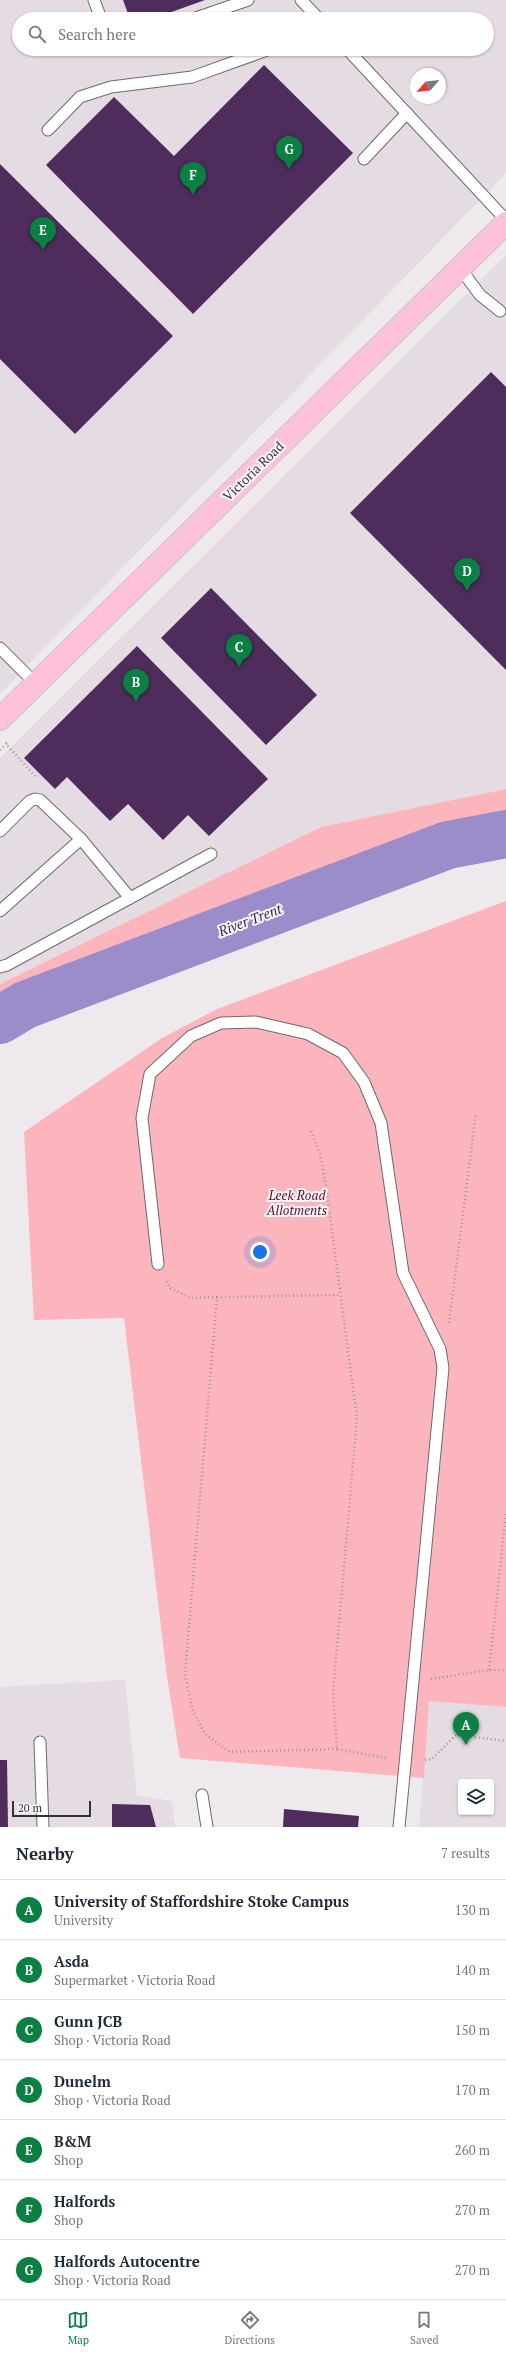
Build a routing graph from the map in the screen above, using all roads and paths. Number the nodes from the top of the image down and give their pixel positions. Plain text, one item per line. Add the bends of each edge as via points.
1 (94, 0) edge
2 (248, 0) edge
3 (301, 0) edge
4 (98, 12) edge
5 (213, 12) edge
6 (312, 12) edge
7 (250, 56) edge
8 (354, 56) edge
9 (407, 113) junction
10 (48, 130) dead end
11 (364, 159) dead end
12 (506, 220) edge
13 (506, 223) edge
14 (460, 268) junction
15 (500, 311) dead end
16 (0, 648) edge
17 (36, 684) junction
18 (4, 716) edge
19 (6, 744) junction
20 (0, 750) edge
21 (40, 800) junction
22 (0, 831) edge
23 (81, 839) junction
24 (210, 854) dead end
25 (130, 898) junction
26 (0, 911) edge
27 (0, 967) edge
28 (476, 1113) dead end
29 (311, 1131) dead end
30 (158, 1264) joint
31 (341, 1295) junction
32 (217, 1298) junction
33 (448, 1330) dead end
34 (506, 1513) edge
35 (489, 1670) junction
36 (506, 1670) edge
37 (414, 1682) junction
38 (506, 1741) edge
39 (40, 1742) dead end
40 (337, 1749) junction
41 (406, 1761) junction
42 (202, 1795) dead end
43 (43, 1827) edge
44 (207, 1827) edge
45 (400, 1827) edge

1 - 4 lane
2 - 5 lane
3 - 6 lane
7 - 10 lane via 192,77 111,87 80,96
8 - 9 lane
9 - 11 lane
9 - 12 lane
13 - 14 main road, Victoria Road
14 - 15 lane via 480,295
14 - 17 main road, Victoria Road
16 - 17 lane
17 - 18 main road, Victoria Road
18 - 19 path via 22,728
19 - 20 path
19 - 21 path via 35,776
21 - 22 lane via 30,801
21 - 23 lane
23 - 25 lane
23 - 26 lane
24 - 25 lane
25 - 27 lane
28 - 33 path
29 - 31 path via 320,1154 326,1186
30 - 32 path via 170,1288 190,1298
30 - 37 lane via 142,1118 150,1074 191,1036 221,1023 256,1022 308,1034 343,1053 364,1082 381,1123 403,1273 440,1349 443,1368
31 - 32 path
31 - 40 path via 357,1418 333,1693
32 - 40 path via 186,1674 192,1709 205,1734 230,1752
34 - 35 path
35 - 36 path
35 - 37 path
37 - 41 lane
38 - 41 path via 456,1735 432,1760
39 - 43 lane
40 - 41 path
41 - 45 lane
42 - 44 lane

